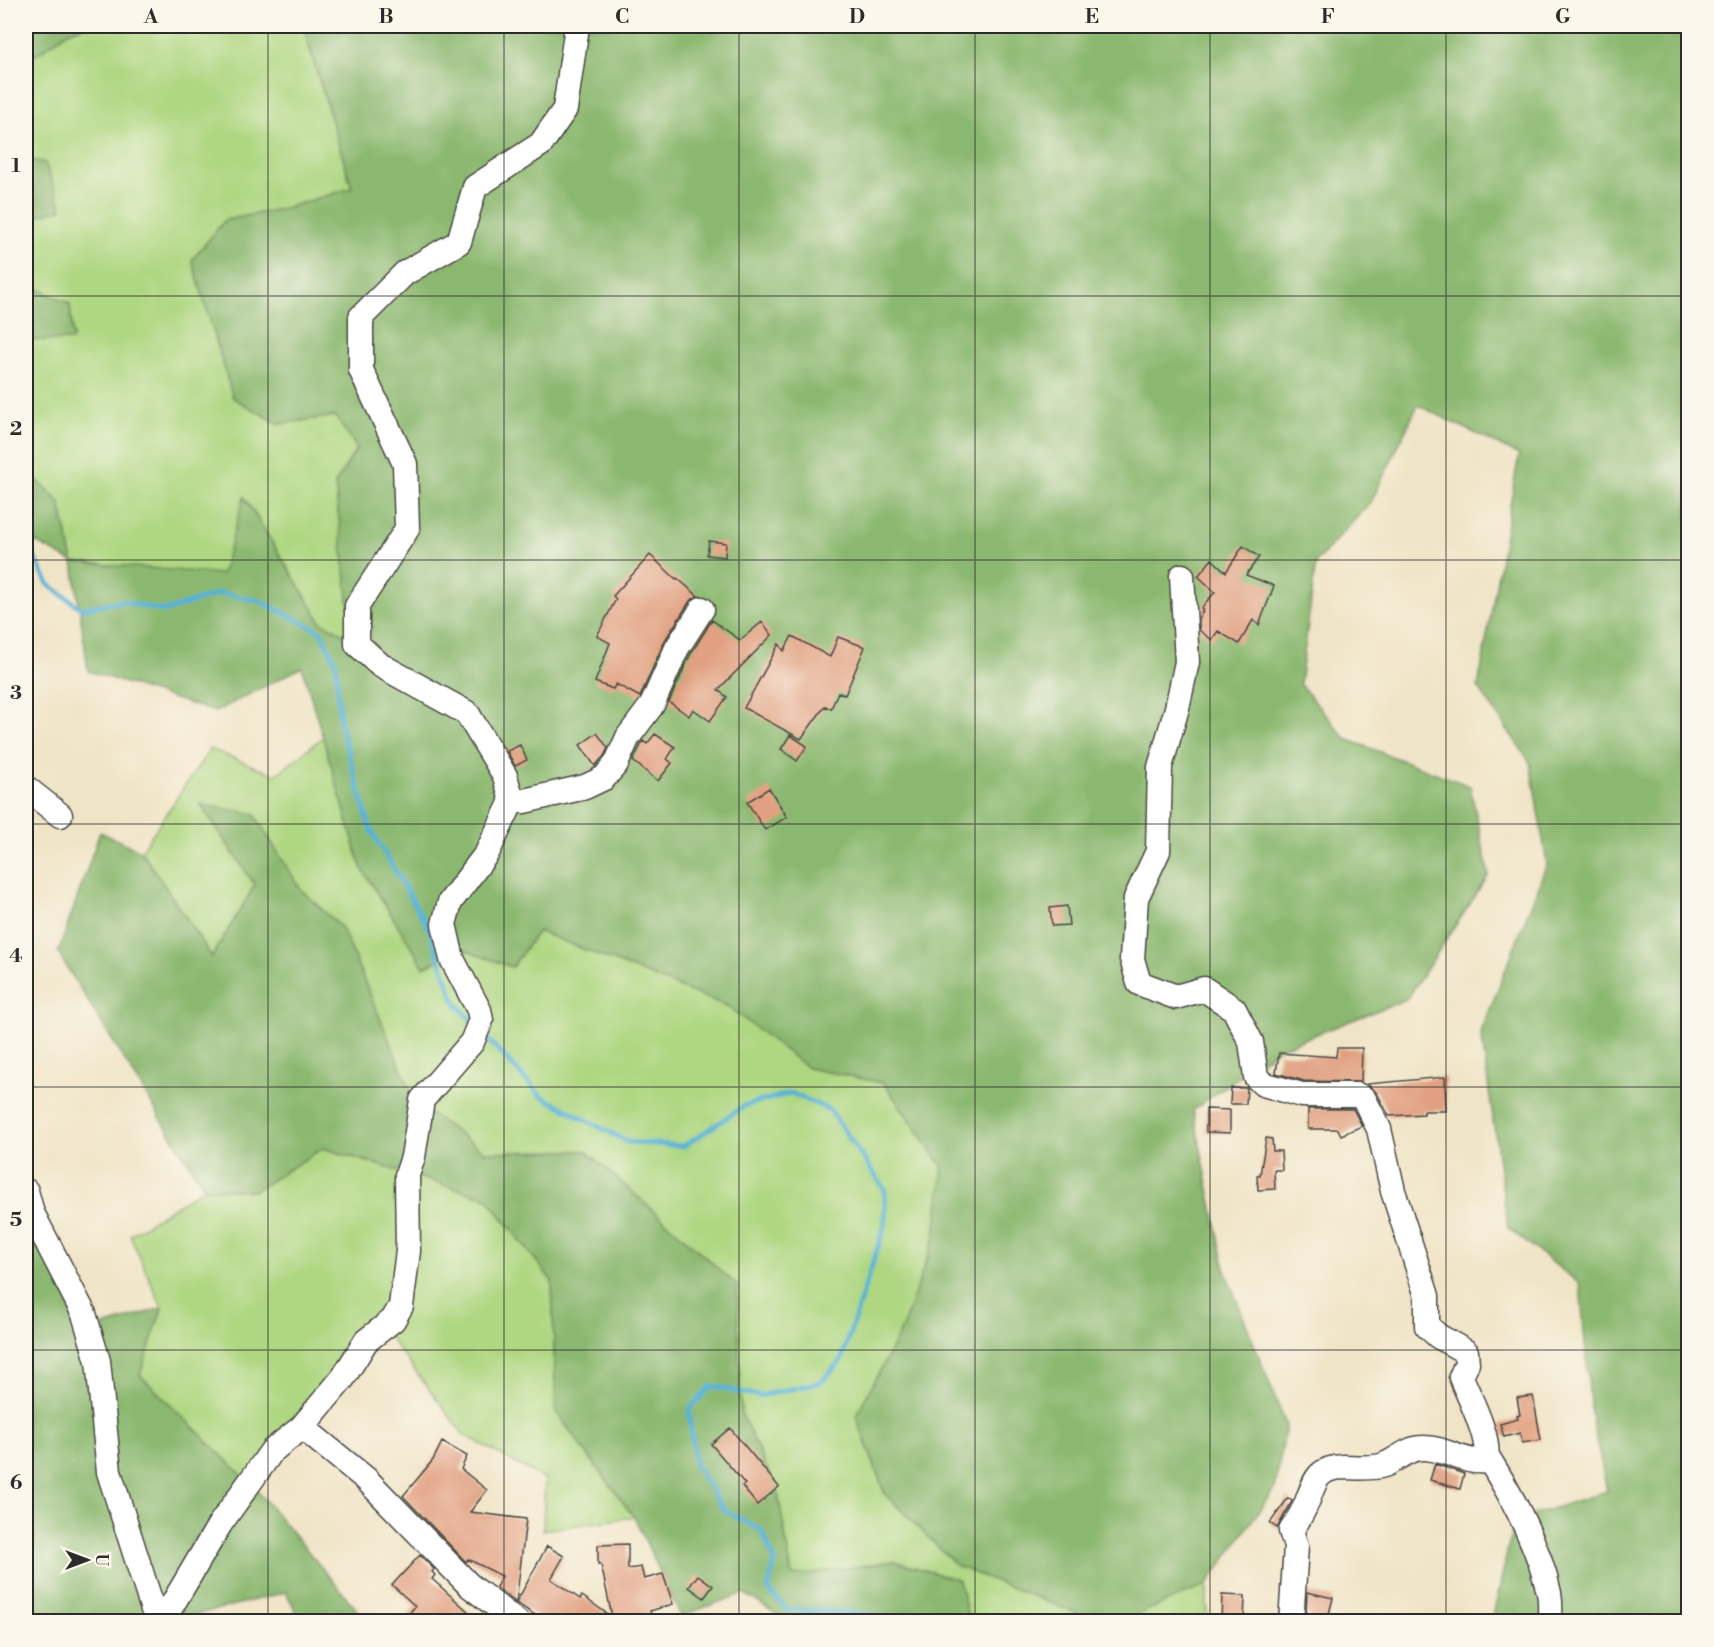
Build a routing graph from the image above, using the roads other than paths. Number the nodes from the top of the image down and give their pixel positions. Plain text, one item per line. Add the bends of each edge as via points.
1 (577, 26) edge
2 (1182, 576) dead end
3 (702, 609) dead end
4 (26, 788) edge
5 (512, 801) junction
6 (60, 815) dead end
7 (26, 1191) edge
8 (302, 1427) junction
9 (1487, 1456) junction
10 (157, 1622) edge
11 (162, 1622) edge
12 (518, 1622) edge
13 (1290, 1622) edge
14 (1550, 1622) edge

1 - 5 street via 565,109 541,144 475,187 459,242 405,273 361,317 361,370 405,464 407,529 357,606 357,644 380,665 467,713 505,776
2 - 9 street via 1187,662 1160,766 1158,851 1136,898 1132,958 1139,982 1176,997 1204,989 1234,1010 1251,1042 1256,1077 1263,1084 1302,1095 1357,1095 1364,1099 1379,1129 1393,1191 1426,1296 1427,1326 1466,1352 1467,1363 1461,1377 1486,1440
3 - 5 street via 677,648 652,705 604,778 585,787
4 - 6 street
5 - 8 street via 488,853 450,902 444,924 452,959 481,1020 472,1042 422,1100 407,1175 408,1251 401,1306 393,1320 366,1341 343,1378
7 - 10 street via 32,1213 84,1314 98,1361 110,1472
8 - 11 street via 272,1451 220,1524
8 - 12 street via 366,1479 469,1585
9 - 13 street via 1485,1461 1476,1463 1443,1450 1422,1448 1383,1466 1337,1467 1316,1478 1291,1531 1296,1546
9 - 14 street via 1509,1490 1532,1544 1550,1595

